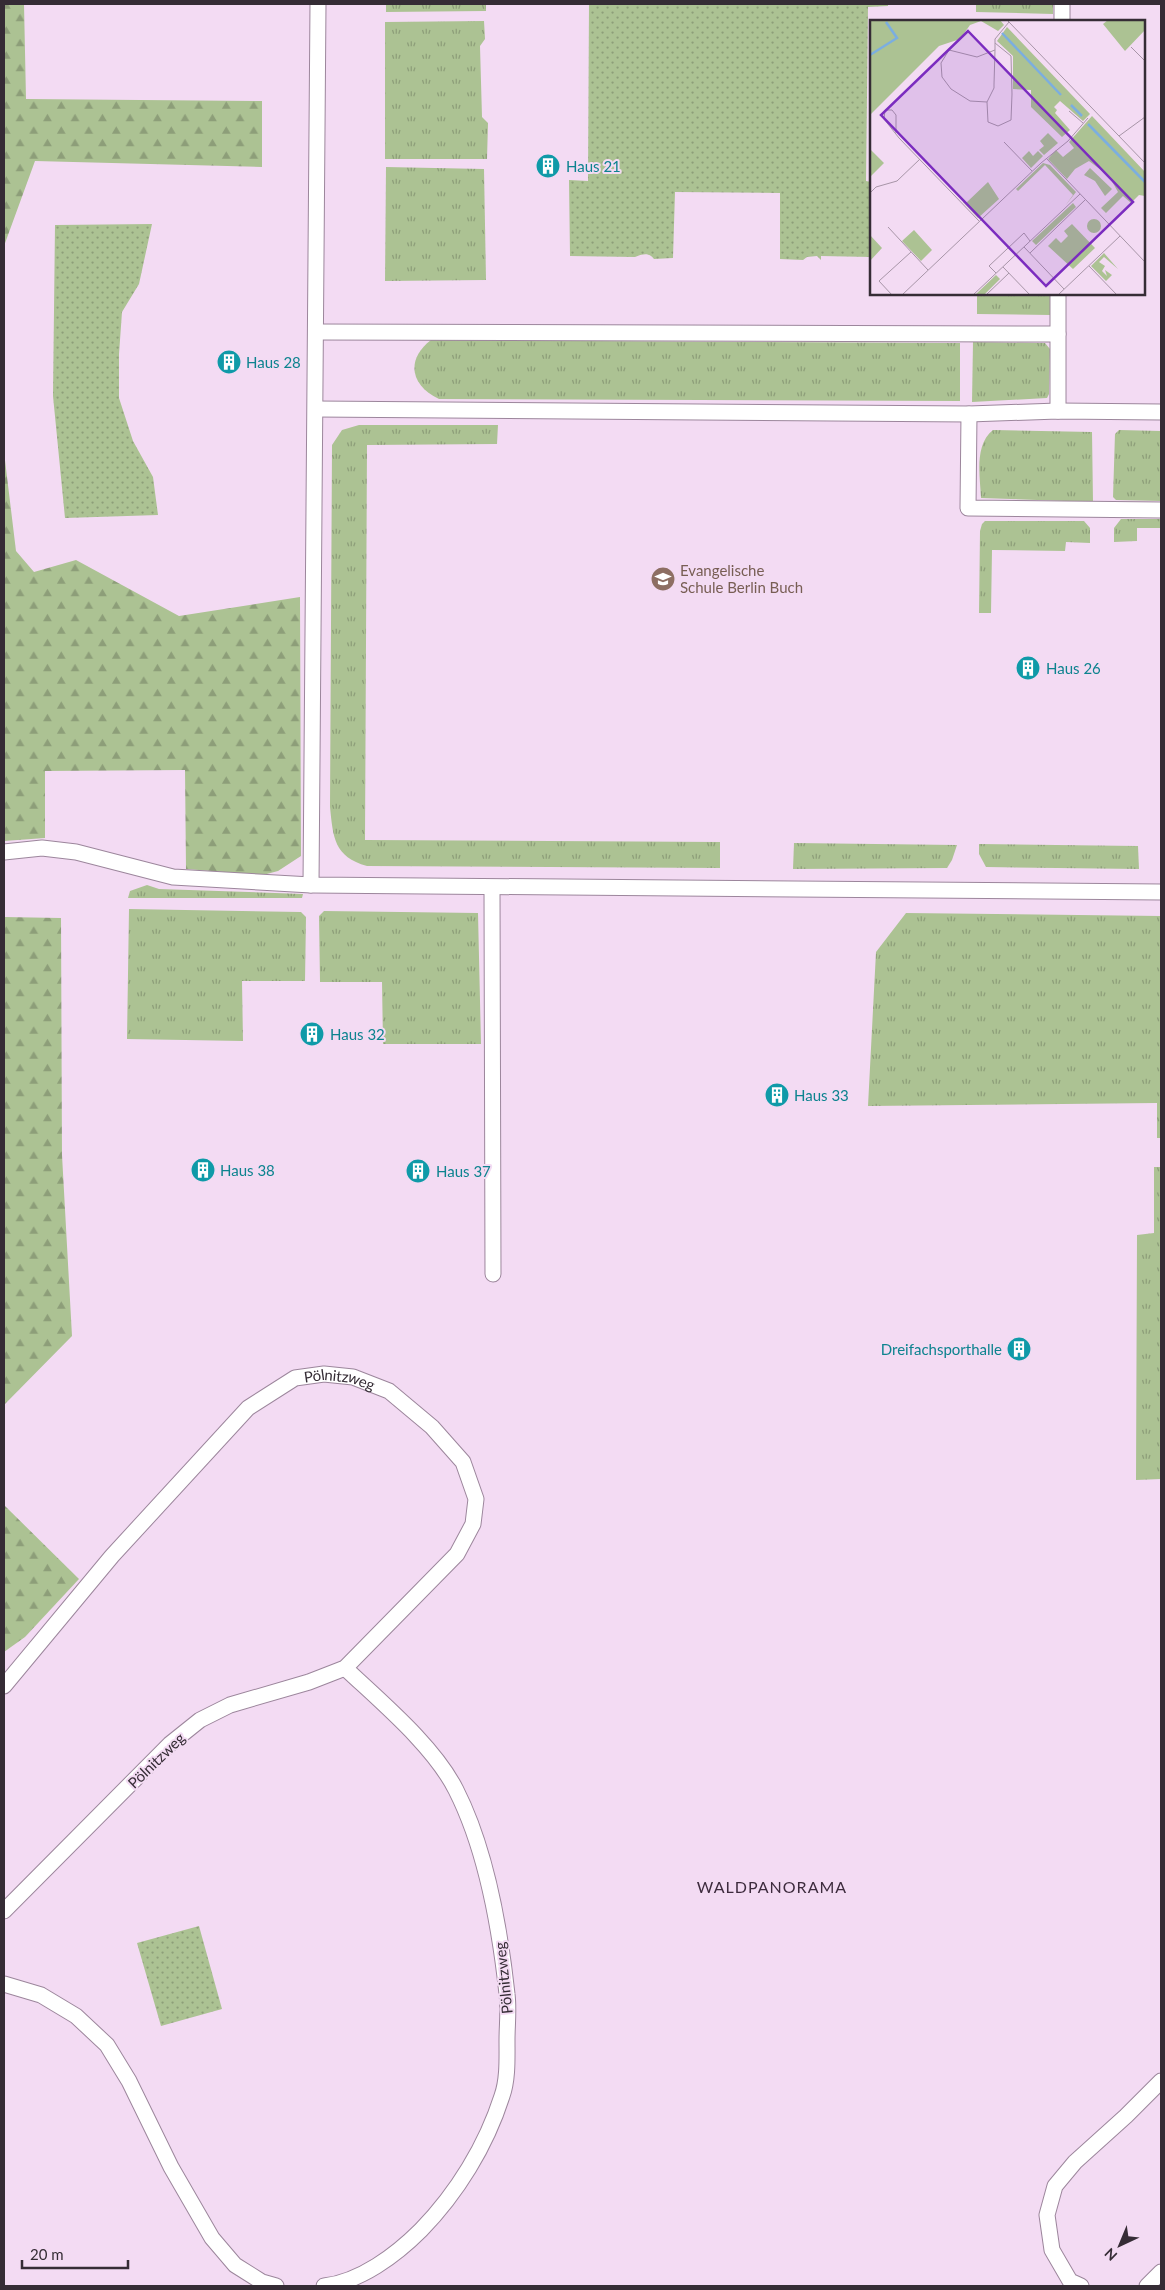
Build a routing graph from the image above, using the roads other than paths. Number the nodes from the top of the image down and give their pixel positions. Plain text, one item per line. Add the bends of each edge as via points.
1 (318, 4) edge
2 (1062, 4) edge
3 (1062, 20) edge
4 (1058, 295) edge
5 (317, 332) junction
6 (1058, 334) junction
7 (316, 409) junction
8 (1058, 411) junction
9 (1161, 412) edge
10 (969, 414) junction
11 (1161, 510) edge
12 (4, 852) edge
13 (311, 885) junction
14 (492, 888) junction
15 (1161, 892) edge
16 (493, 1274) dead end
17 (345, 1668) junction
18 (4, 1686) edge
19 (4, 1911) edge
20 (4, 1984) edge
21 (1161, 2081) edge
22 (1161, 2272) edge
23 (276, 2286) edge
24 (324, 2286) edge
25 (1081, 2286) edge
26 (1147, 2286) edge

1 - 5 lane
2 - 3 lane
4 - 6 lane
5 - 6 lane
5 - 7 lane
6 - 8 lane
7 - 10 lane
7 - 13 lane
8 - 9 lane
8 - 10 lane
10 - 11 lane via 968,508
12 - 13 lane via 42,848 76,852 173,877
13 - 14 lane
14 - 15 lane
14 - 16 lane
17 - 18 lane, Pölnitzweg via 457,1554 473,1524 476,1499 463,1462 432,1427 389,1392 353,1377 324,1374 296,1378 248,1408 112,1556
17 - 19 lane, Pölnitzweg via 230,1705 200,1720 170,1744
17 - 24 lane, Pölnitzweg via 434,1758 456,1789 471,1824 492,1902 508,1996 507,2062 503,2094 486,2137 440,2211 405,2246 364,2273 337,2285
20 - 23 lane via 42,1995 59,2005 107,2045 212,2238 236,2265 262,2282
21 - 25 lane via 1075,2162 1055,2186 1047,2215 1052,2250 1070,2281
22 - 26 lane

